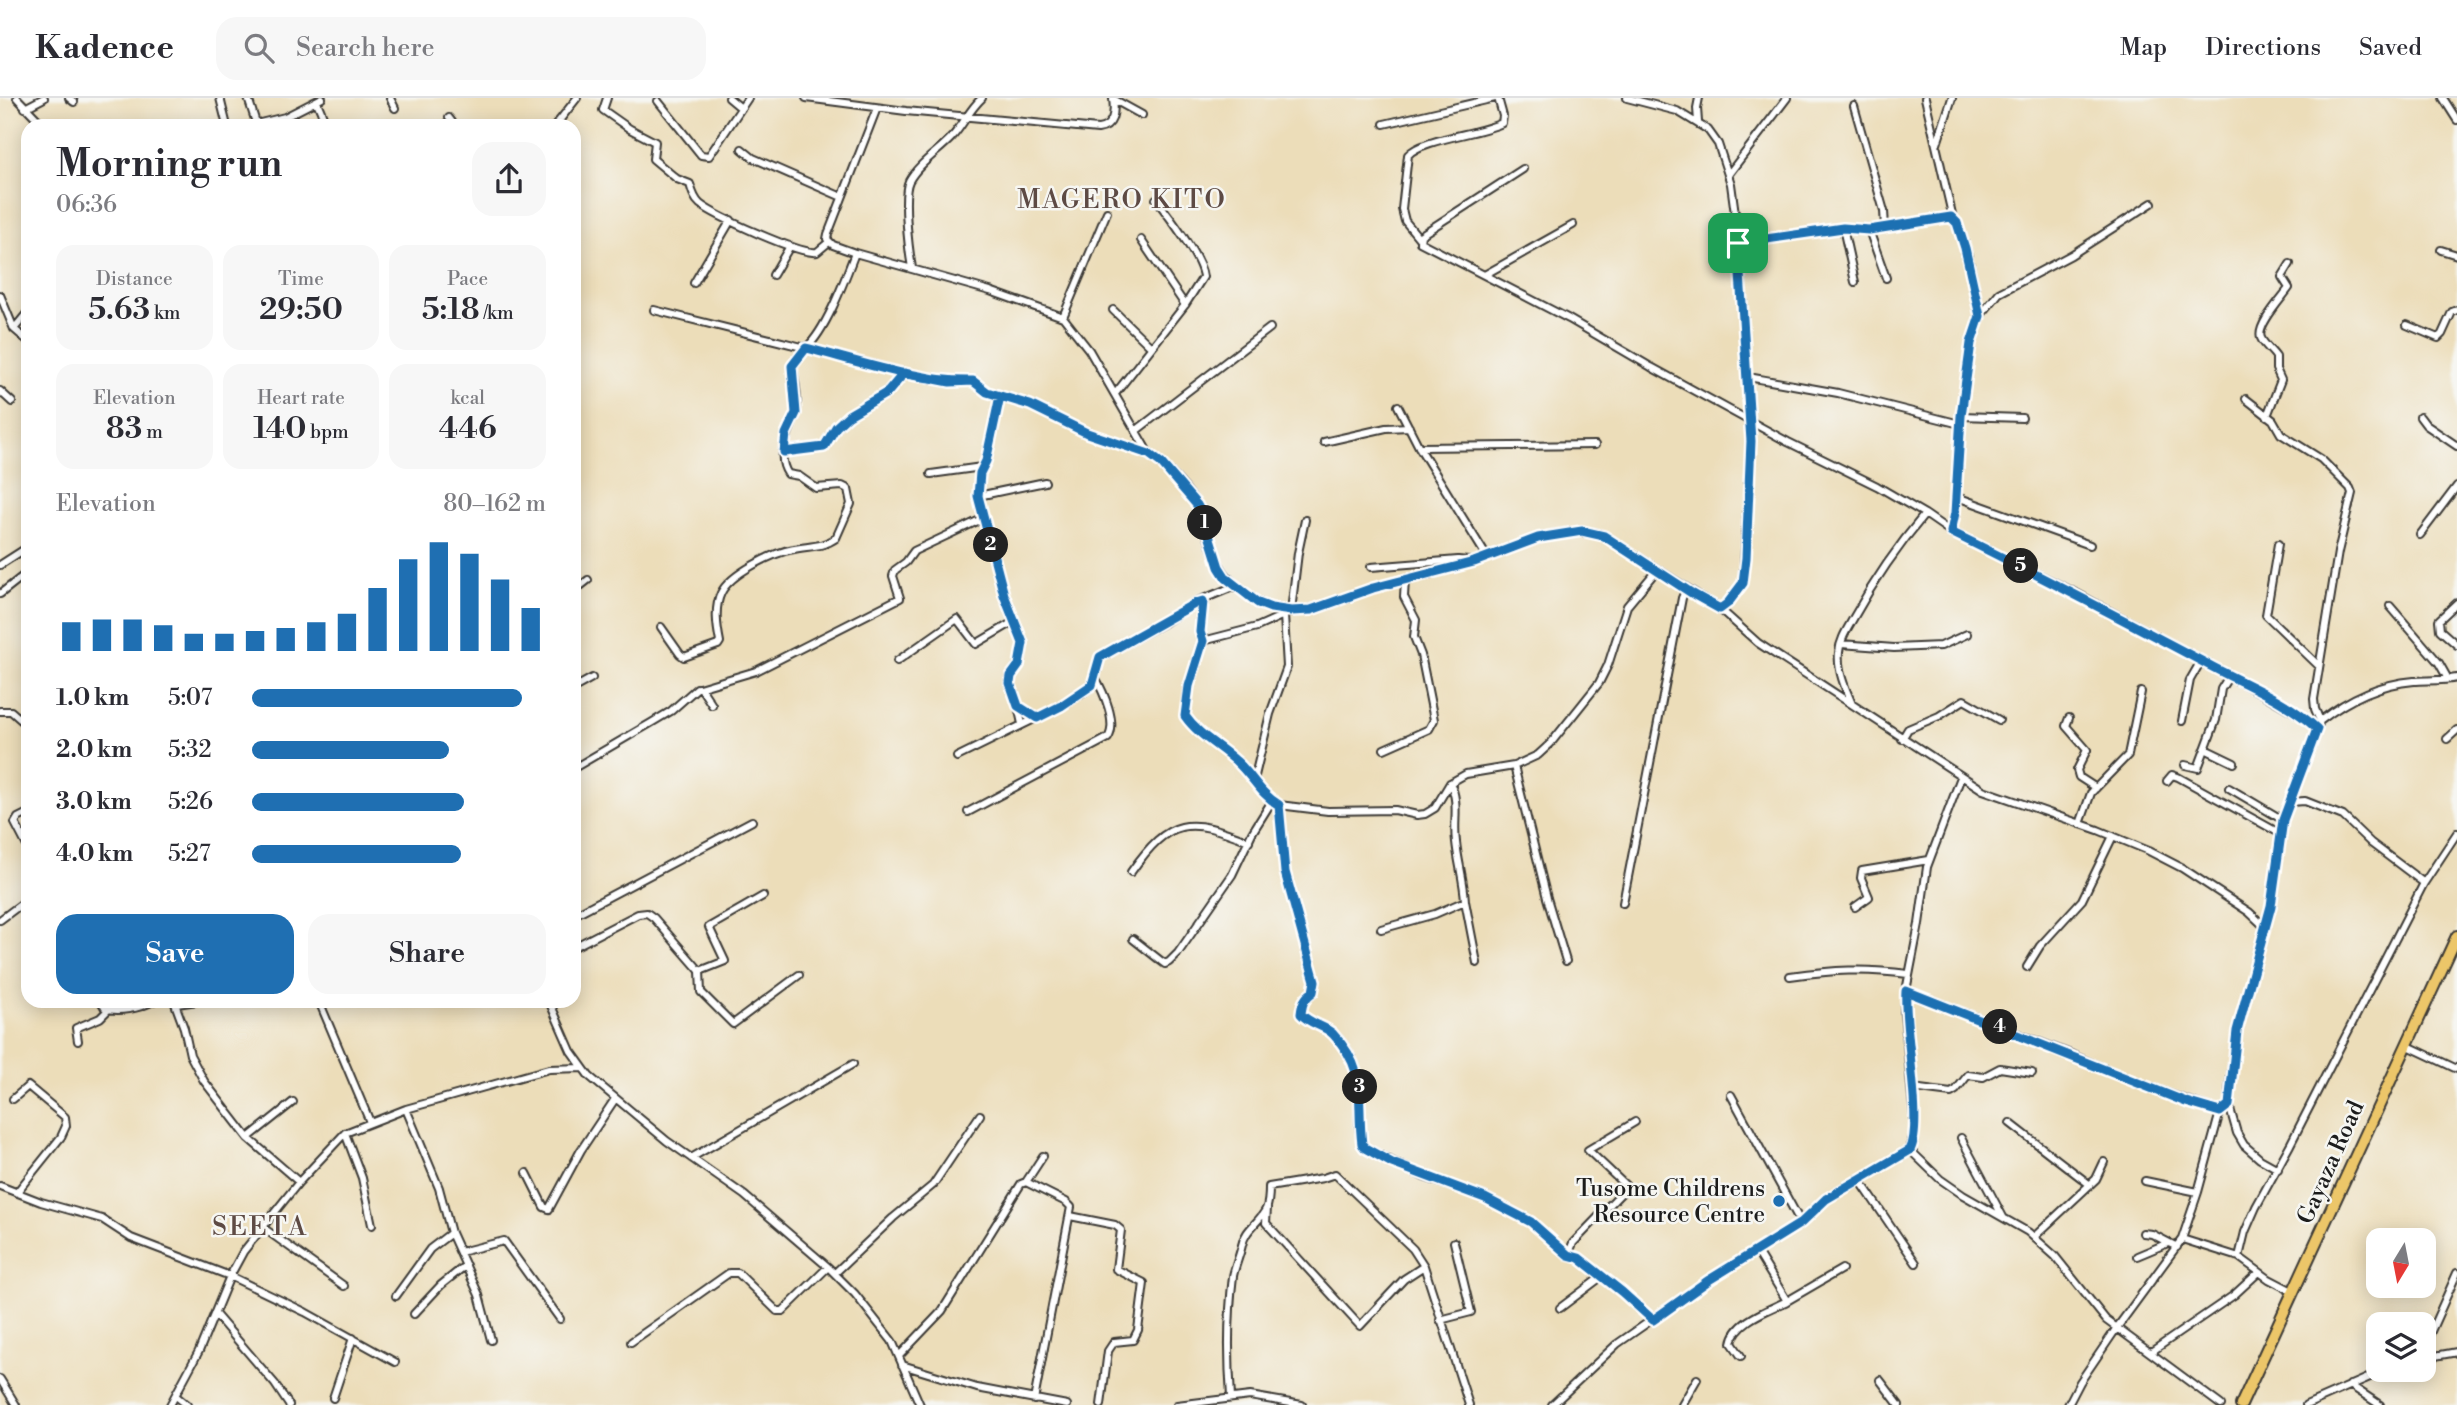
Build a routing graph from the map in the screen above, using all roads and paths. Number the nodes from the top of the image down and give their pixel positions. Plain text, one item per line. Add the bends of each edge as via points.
1 (17, 98) edge
2 (44, 98) edge
3 (220, 98) edge
4 (248, 98) edge
5 (390, 98) edge
6 (577, 98) edge
7 (607, 98) edge
8 (729, 98) edge
9 (748, 98) edge
10 (806, 98) edge
11 (982, 98) edge
12 (1112, 98) edge
13 (1497, 98) edge
14 (1628, 98) edge
15 (1699, 98) edge
16 (1787, 98) edge
17 (1926, 98) edge
18 (1952, 98) edge
19 (2443, 98) edge
20 (320, 100) edge
21 (658, 101) dead end
22 (851, 101) edge
23 (1854, 106) dead end
24 (25, 108) junction
25 (396, 108) dead end
26 (741, 108) junction
27 (877, 108) junction
28 (1142, 115) dead end
29 (965, 117) junction
30 (37, 119) edge
31 (225, 119) edge
32 (255, 119) edge
33 (278, 119) edge
34 (325, 119) edge
35 (560, 119) edge
36 (2457, 120) edge
37 (1698, 122) junction
38 (1384, 124) dead end
39 (1936, 146) junction
40 (742, 149) dead end
41 (1523, 169) dead end
42 (1728, 175) junction
43 (842, 197) junction
44 (1156, 199) dead end
45 (2152, 203) dead end
46 (1107, 212) dead end
47 (1951, 217) junction
48 (731, 220) junction
49 (1573, 225) dead end
50 (1885, 227) junction
51 (1843, 228) junction
52 (1869, 230) junction
53 (1419, 238) junction
54 (1141, 240) dead end
55 (829, 242) junction
56 (1738, 243) junction
57 (790, 246) junction
58 (2441, 250) dead end
59 (855, 253) junction
60 (2457, 255) edge
61 (2290, 264) dead end
62 (912, 268) junction
63 (773, 275) dead end
64 (1486, 275) junction
65 (1886, 278) dead end
66 (1856, 282) dead end
67 (694, 283) dead end
68 (0, 295) edge
69 (1185, 305) junction
70 (654, 310) dead end
71 (1113, 310) dead end
72 (2457, 310) edge
73 (1980, 316) junction
74 (1063, 317) junction
75 (21, 320) edge
76 (2407, 325) dead end
77 (1270, 328) dead end
78 (14, 329) junction
79 (21, 335) edge
80 (1151, 347) junction
81 (806, 348) junction
82 (904, 373) junction
83 (1748, 377) junction
84 (0, 391) edge
85 (1115, 394) junction
86 (1000, 396) junction
87 (2246, 399) dead end
88 (12, 402) dead end
89 (1398, 406) dead end
90 (2267, 415) junction
91 (1961, 416) junction
92 (2420, 417) dead end
93 (2022, 418) dead end
94 (1749, 419) junction
95 (1960, 424) junction
96 (1409, 427) junction
97 (1137, 430) junction
98 (1324, 442) dead end
99 (1595, 445) dead end
100 (2457, 446) edge
101 (1419, 447) junction
102 (784, 452) junction
103 (1149, 454) junction
104 (982, 467) junction
105 (931, 474) dead end
106 (1045, 482) dead end
107 (2457, 486) edge
108 (978, 496) junction
109 (2450, 496) junction
110 (1956, 497) junction
111 (2457, 502) edge
112 (1925, 513) junction
113 (984, 518) junction
114 (1305, 520) dead end
115 (1951, 532) junction
116 (2420, 535) dead end
117 (2278, 544) dead end
118 (2090, 545) dead end
119 (21, 552) edge
120 (1487, 557) junction
121 (1474, 562) junction
122 (0, 565) edge
123 (1371, 568) dead end
124 (1656, 570) junction
125 (21, 578) edge
126 (588, 580) dead end
127 (1405, 580) junction
128 (581, 586) edge
129 (1235, 586) junction
130 (1686, 589) junction
131 (0, 594) edge
132 (1203, 601) junction
133 (2457, 603) edge
134 (2390, 606) dead end
135 (1720, 609) junction
136 (1287, 613) junction
137 (1015, 621) junction
138 (661, 627) dead end
139 (1967, 634) dead end
140 (1203, 641) junction
141 (1841, 644) junction
142 (2457, 645) edge
143 (897, 661) dead end
144 (2201, 661) junction
145 (2319, 666) junction
146 (2229, 676) junction
147 (1095, 677) junction
148 (592, 678) dead end
149 (2457, 678) edge
150 (2448, 679) junction
151 (581, 684) edge
152 (699, 688) junction
153 (2140, 692) dead end
154 (712, 705) dead end
155 (1018, 706) junction
156 (1853, 706) junction
157 (0, 711) edge
158 (1037, 718) junction
159 (2069, 718) dead end
160 (21, 720) edge
161 (1999, 720) dead end
162 (2182, 721) dead end
163 (2320, 722) junction
164 (1022, 724) junction
165 (2317, 729) junction
166 (2457, 730) edge
167 (1902, 739) junction
168 (2446, 739) dead end
169 (1384, 749) dead end
170 (2205, 750) junction
171 (957, 757) dead end
172 (2234, 763) dead end
173 (581, 764) edge
174 (2185, 765) dead end
175 (1514, 766) junction
176 (1961, 778) junction
177 (1254, 780) junction
178 (2167, 781) dead end
179 (1450, 783) junction
180 (2229, 788) dead end
181 (2096, 789) junction
182 (1272, 801) junction
183 (2290, 802) junction
184 (1279, 805) junction
185 (968, 812) dead end
186 (21, 818) edge
187 (2283, 820) junction
188 (752, 821) dead end
189 (2080, 824) junction
190 (2457, 833) edge
191 (2281, 834) junction
192 (21, 835) edge
193 (2113, 836) junction
194 (1249, 841) junction
195 (1929, 860) junction
196 (1131, 872) dead end
197 (2424, 883) junction
198 (763, 896) dead end
199 (1465, 901) junction
200 (1623, 903) dead end
201 (21, 904) edge
202 (1856, 907) dead end
203 (581, 911) edge
204 (0, 920) edge
205 (2266, 928) junction
206 (1381, 929) dead end
207 (2457, 936) edge
208 (1133, 939) dead end
209 (581, 943) edge
210 (1566, 961) dead end
211 (1477, 963) dead end
212 (2027, 967) dead end
213 (700, 971) junction
214 (1908, 974) junction
215 (799, 975) dead end
216 (1790, 976) dead end
217 (1906, 991) junction
218 (126, 1008) edge
219 (177, 1008) edge
220 (321, 1008) edge
221 (552, 1008) edge
222 (108, 1010) joint
223 (78, 1041) dead end
224 (2406, 1045) junction
225 (852, 1064) dead end
226 (582, 1068) junction
227 (2457, 1069) edge
228 (2032, 1073) dead end
229 (1912, 1088) junction
230 (1731, 1095) dead end
231 (13, 1099) dead end
232 (615, 1099) junction
233 (293, 1102) dead end
234 (2229, 1105) junction
235 (406, 1109) junction
236 (2220, 1112) junction
237 (980, 1115) dead end
238 (370, 1122) junction
239 (1635, 1122) dead end
240 (2010, 1123) dead end
241 (345, 1133) junction
242 (248, 1138) junction
243 (1961, 1138) dead end
244 (1910, 1150) junction
245 (1043, 1156) dead end
246 (691, 1158) junction
247 (2104, 1161) dead end
248 (2278, 1169) junction
249 (527, 1173) dead end
250 (1859, 1179) junction
251 (299, 1181) junction
252 (2145, 1181) dead end
253 (1026, 1182) junction
254 (2089, 1184) junction
255 (0, 1186) edge
256 (17, 1192) junction
257 (2198, 1192) junction
258 (1267, 1208) junction
259 (1070, 1216) junction
260 (2004, 1219) junction
261 (1801, 1223) junction
262 (372, 1225) dead end
263 (262, 1227) junction
264 (452, 1233) junction
265 (2143, 1233) dead end
266 (2034, 1237) junction
267 (2182, 1239) junction
268 (1454, 1242) dead end
269 (2168, 1243) junction
270 (2177, 1247) junction
271 (1756, 1250) junction
272 (460, 1252) junction
273 (1568, 1255) junction
274 (2137, 1256) dead end
275 (2239, 1257) junction
276 (1916, 1263) dead end
277 (466, 1265) junction
278 (1424, 1266) junction
279 (828, 1267) junction
280 (1842, 1269) dead end
281 (2259, 1272) junction
282 (835, 1273) junction
283 (2457, 1273) edge
284 (230, 1276) junction
285 (1601, 1277) junction
286 (344, 1286) dead end
287 (2294, 1292) junction
288 (396, 1296) dead end
289 (1787, 1301) junction
290 (1560, 1308) dead end
291 (215, 1314) junction
292 (414, 1314) dead end
293 (560, 1319) dead end
294 (1440, 1320) junction
295 (1653, 1320) junction
296 (2436, 1320) edge
297 (2116, 1329) junction
298 (353, 1338) junction
299 (491, 1340) dead end
300 (631, 1342) dead end
301 (2151, 1352) junction
302 (2457, 1352) edge
303 (900, 1355) junction
304 (1741, 1356) dead end
305 (2436, 1356) edge
306 (395, 1362) dead end
307 (902, 1365) junction
308 (2366, 1378) edge
309 (0, 1379) edge
310 (1698, 1379) dead end
311 (1880, 1380) dead end
312 (2350, 1385) junction
313 (176, 1396) junction
314 (1231, 1397) junction
315 (333, 1398) dead end
316 (1034, 1400) junction
317 (1209, 1403) edge
318 (16, 1405) edge
319 (170, 1405) edge
320 (187, 1405) edge
321 (289, 1405) edge
322 (920, 1405) edge
323 (1067, 1405) edge
324 (1101, 1405) edge
325 (1177, 1405) edge
326 (1302, 1405) edge
327 (1469, 1405) edge
328 (1552, 1405) edge
329 (1682, 1405) edge
330 (1899, 1405) edge
331 (2068, 1405) edge
332 (2221, 1405) edge
333 (2241, 1405) edge
334 (2306, 1405) edge
335 (2380, 1405) edge

1 - 24 street
2 - 24 street
3 - 31 street
4 - 32 street
5 - 25 street
6 - 35 street
7 - 48 street via 603,110 655,142 653,159 690,184 699,204
8 - 26 street
9 - 26 street
10 - 22 street
11 - 29 street
12 - 28 street
12 - 29 street via 1113,115 1106,128
13 - 38 street
13 - 53 street via 1502,122 1408,155 1402,209
14 - 37 street via 1677,111
15 - 37 street
16 - 42 street
17 - 39 street
18 - 39 street
19 - 36 street
20 - 33 street
20 - 34 street
21 - 26 street via 706,157
22 - 27 street
23 - 50 street
24 - 30 street
27 - 29 street
27 - 43 street
29 - 62 street via 907,185
37 - 42 street via 1718,144
39 - 47 street
40 - 43 street
41 - 53 street
42 - 56 street
43 - 55 street
44 - 69 street via 1203,270 1201,283
45 - 73 street via 2071,255 1999,293
46 - 74 street
47 - 50 street
47 - 73 street via 1965,248
48 - 57 street
48 - 67 street
49 - 64 street
50 - 52 street
51 - 52 street
51 - 56 street
51 - 66 street
52 - 65 street
53 - 64 street
54 - 69 street
55 - 57 street via 811,253
55 - 59 street
56 - 83 street
57 - 63 street
58 - 60 street
59 - 62 street
59 - 81 street via 844,283
61 - 90 street via 2282,277 2288,290 2260,333 2276,356 2281,380
62 - 74 street
64 - 94 street
68 - 78 street
69 - 80 street
70 - 81 street
71 - 80 street
72 - 76 street via 2438,338
73 - 91 street via 1971,343
74 - 85 street
75 - 78 street
77 - 97 street
78 - 79 street
80 - 85 street
81 - 82 street
81 - 102 street via 792,366 796,413
82 - 86 street via 950,382 973,381
82 - 102 street via 888,392 836,427 824,447
83 - 94 street
83 - 95 street via 1838,393
84 - 88 street
85 - 97 street
86 - 103 street
86 - 104 street
87 - 90 street
89 - 96 street
90 - 145 street via 2281,434 2321,459 2352,493
91 - 93 street
91 - 95 street
92 - 100 street
94 - 112 street
94 - 135 street via 1745,571 1743,583
95 - 110 street
96 - 98 street
96 - 101 street
97 - 103 street
99 - 101 street
101 - 120 street
102 - 138 street via 788,474 816,488 848,489 851,504 835,540 766,557 722,590 717,608 718,645 684,657
103 - 129 street via 1197,505 1219,567
104 - 105 street
104 - 108 street
106 - 108 street
107 - 109 street
108 - 113 street
109 - 111 street
109 - 116 street
110 - 115 street
110 - 118 street
112 - 115 street
112 - 141 street via 1876,578
113 - 137 street
113 - 152 street via 914,551 893,576 900,598 756,671
114 - 136 street
115 - 144 street
117 - 145 street via 2266,615
119 - 122 street
120 - 121 street
120 - 124 street via 1538,538 1582,531 1604,536
121 - 123 street
121 - 127 street
124 - 130 street
124 - 175 street via 1627,606 1608,665 1588,698 1552,743
125 - 131 street
126 - 128 street
127 - 136 street via 1311,610
127 - 169 street via 1404,597 1416,620 1414,637 1435,714 1429,729
129 - 132 street
129 - 136 street via 1258,603
130 - 135 street
130 - 200 street
132 - 140 street
132 - 147 street via 1100,657
133 - 142 street via 2439,620 2440,630
134 - 150 street
135 - 156 street via 1758,643
136 - 140 street via 1257,627
136 - 177 street via 1287,667
137 - 143 street via 976,645 957,619
137 - 155 street via 1023,643 1019,665 1010,679
139 - 141 street via 1941,646 1894,649
140 - 177 street via 1185,716
141 - 156 street via 1841,674
144 - 146 street
144 - 162 street via 2190,680
145 - 163 street via 2314,704
146 - 165 street
146 - 170 street via 2221,689
147 - 158 street via 1088,689
147 - 185 street via 1111,719 1108,738
148 - 151 street
149 - 150 street
150 - 163 street via 2399,682 2372,690
152 - 154 street
152 - 173 street via 671,711
153 - 181 street via 2128,755
155 - 158 street
155 - 164 street
156 - 167 street
157 - 160 street via 11,711
158 - 164 street
159 - 181 street via 2066,726 2087,750 2077,770 2079,777
161 - 167 street via 1964,700 1908,729
163 - 165 street
164 - 171 street
165 - 183 street
166 - 168 street
167 - 176 street
170 - 172 street
170 - 174 street via 2198,768
175 - 179 street via 1465,774
175 - 210 street
176 - 189 street via 1994,796
176 - 195 street
177 - 182 street
178 - 191 street via 2172,775 2178,777
179 - 184 street via 1435,808 1417,815
179 - 199 street via 1455,793 1455,838
180 - 187 street
181 - 189 street
182 - 184 street
182 - 194 street
183 - 187 street
183 - 197 street via 2305,801 2343,816
184 - 273 street via 1285,872 1315,981 1301,1014 1334,1034 1352,1059 1359,1079 1362,1144 1392,1163 1485,1198 1531,1222
186 - 192 street via 15,823
187 - 191 street
188 - 203 street
189 - 193 street
190 - 197 street
191 - 205 street
193 - 205 street via 2182,869
193 - 212 street via 2082,900
194 - 196 street via 1204,825 1182,826 1150,846
194 - 208 street via 1232,874 1169,962 1165,964
195 - 202 street via 1862,871 1869,897
195 - 214 street
197 - 248 street
198 - 213 street via 709,927 724,961
199 - 206 street
199 - 211 street
201 - 204 street
205 - 234 street via 2237,1031
207 - 224 main road, Gayaza Road
209 - 213 street via 647,913
213 - 215 street via 701,992 733,1024
214 - 216 street via 1840,969
214 - 217 street
217 - 229 street
217 - 236 street
218 - 222 street
219 - 242 street via 190,1055 204,1081
220 - 238 street
221 - 226 street
222 - 223 street via 76,1028
224 - 227 street
224 - 287 main road, Gayaza Road
225 - 246 street
226 - 232 street
226 - 235 street via 549,1069
228 - 229 street via 2000,1068 1983,1077 1968,1075 1951,1093
229 - 244 street via 1915,1128
230 - 261 street
231 - 256 street via 28,1086 65,1117 66,1126
232 - 246 street
232 - 249 street via 549,1209 540,1203
233 - 242 street
234 - 236 street
234 - 248 street via 2244,1145
235 - 238 street
235 - 264 street
236 - 257 street
237 - 282 street via 933,1185
238 - 241 street
239 - 273 street via 1588,1150 1627,1187 1573,1243
240 - 254 street
241 - 251 street
241 - 262 street via 362,1178
242 - 251 street
243 - 260 street
244 - 250 street
244 - 260 street via 1948,1184
245 - 253 street
246 - 279 street via 744,1195
247 - 254 street
248 - 275 street via 2250,1219
250 - 261 street via 1826,1199
250 - 276 street
251 - 263 street
252 - 257 street
253 - 259 street via 1068,1203
253 - 303 street via 942,1311
254 - 266 street
255 - 256 street
256 - 284 street via 102,1219 131,1238
257 - 267 street
258 - 278 street via 1269,1187 1335,1174 1413,1249
258 - 278 street via 1266,1223 1360,1326 1404,1279
258 - 314 street via 1242,1242 1234,1272 1228,1353
259 - 316 street
259 - 324 street via 1121,1230 1116,1269 1144,1283 1133,1340 1114,1342 1108,1352
260 - 266 street
261 - 271 street
263 - 284 street
263 - 286 street
264 - 272 street
264 - 288 street via 430,1249
265 - 269 street
266 - 297 street
267 - 270 street
267 - 275 street
268 - 294 street via 1471,1312
269 - 270 street
269 - 274 street
270 - 297 street
271 - 289 street
271 - 295 street
272 - 277 street
272 - 293 street via 505,1241
273 - 285 street via 1579,1258
275 - 281 street
277 - 292 street
277 - 299 street
278 - 294 street
279 - 282 street
279 - 300 street via 780,1312 741,1275 729,1273
280 - 289 street
281 - 287 street
281 - 301 street via 2234,1295
282 - 303 street
283 - 296 street
284 - 291 street
284 - 298 street
285 - 290 street
285 - 295 street
287 - 333 main road, Gayaza Road
289 - 304 street via 1734,1333 1732,1343
291 - 313 street
291 - 321 street
294 - 327 street
295 - 328 street via 1617,1344
297 - 301 street
297 - 331 street
298 - 306 street
298 - 315 street
301 - 332 street
302 - 305 street
303 - 307 street
307 - 316 street
307 - 322 street
308 - 312 street
309 - 318 street
310 - 329 street
311 - 330 street
312 - 334 street
312 - 335 street
313 - 319 street
313 - 320 street
314 - 317 street
314 - 326 street
316 - 323 street
317 - 325 street

